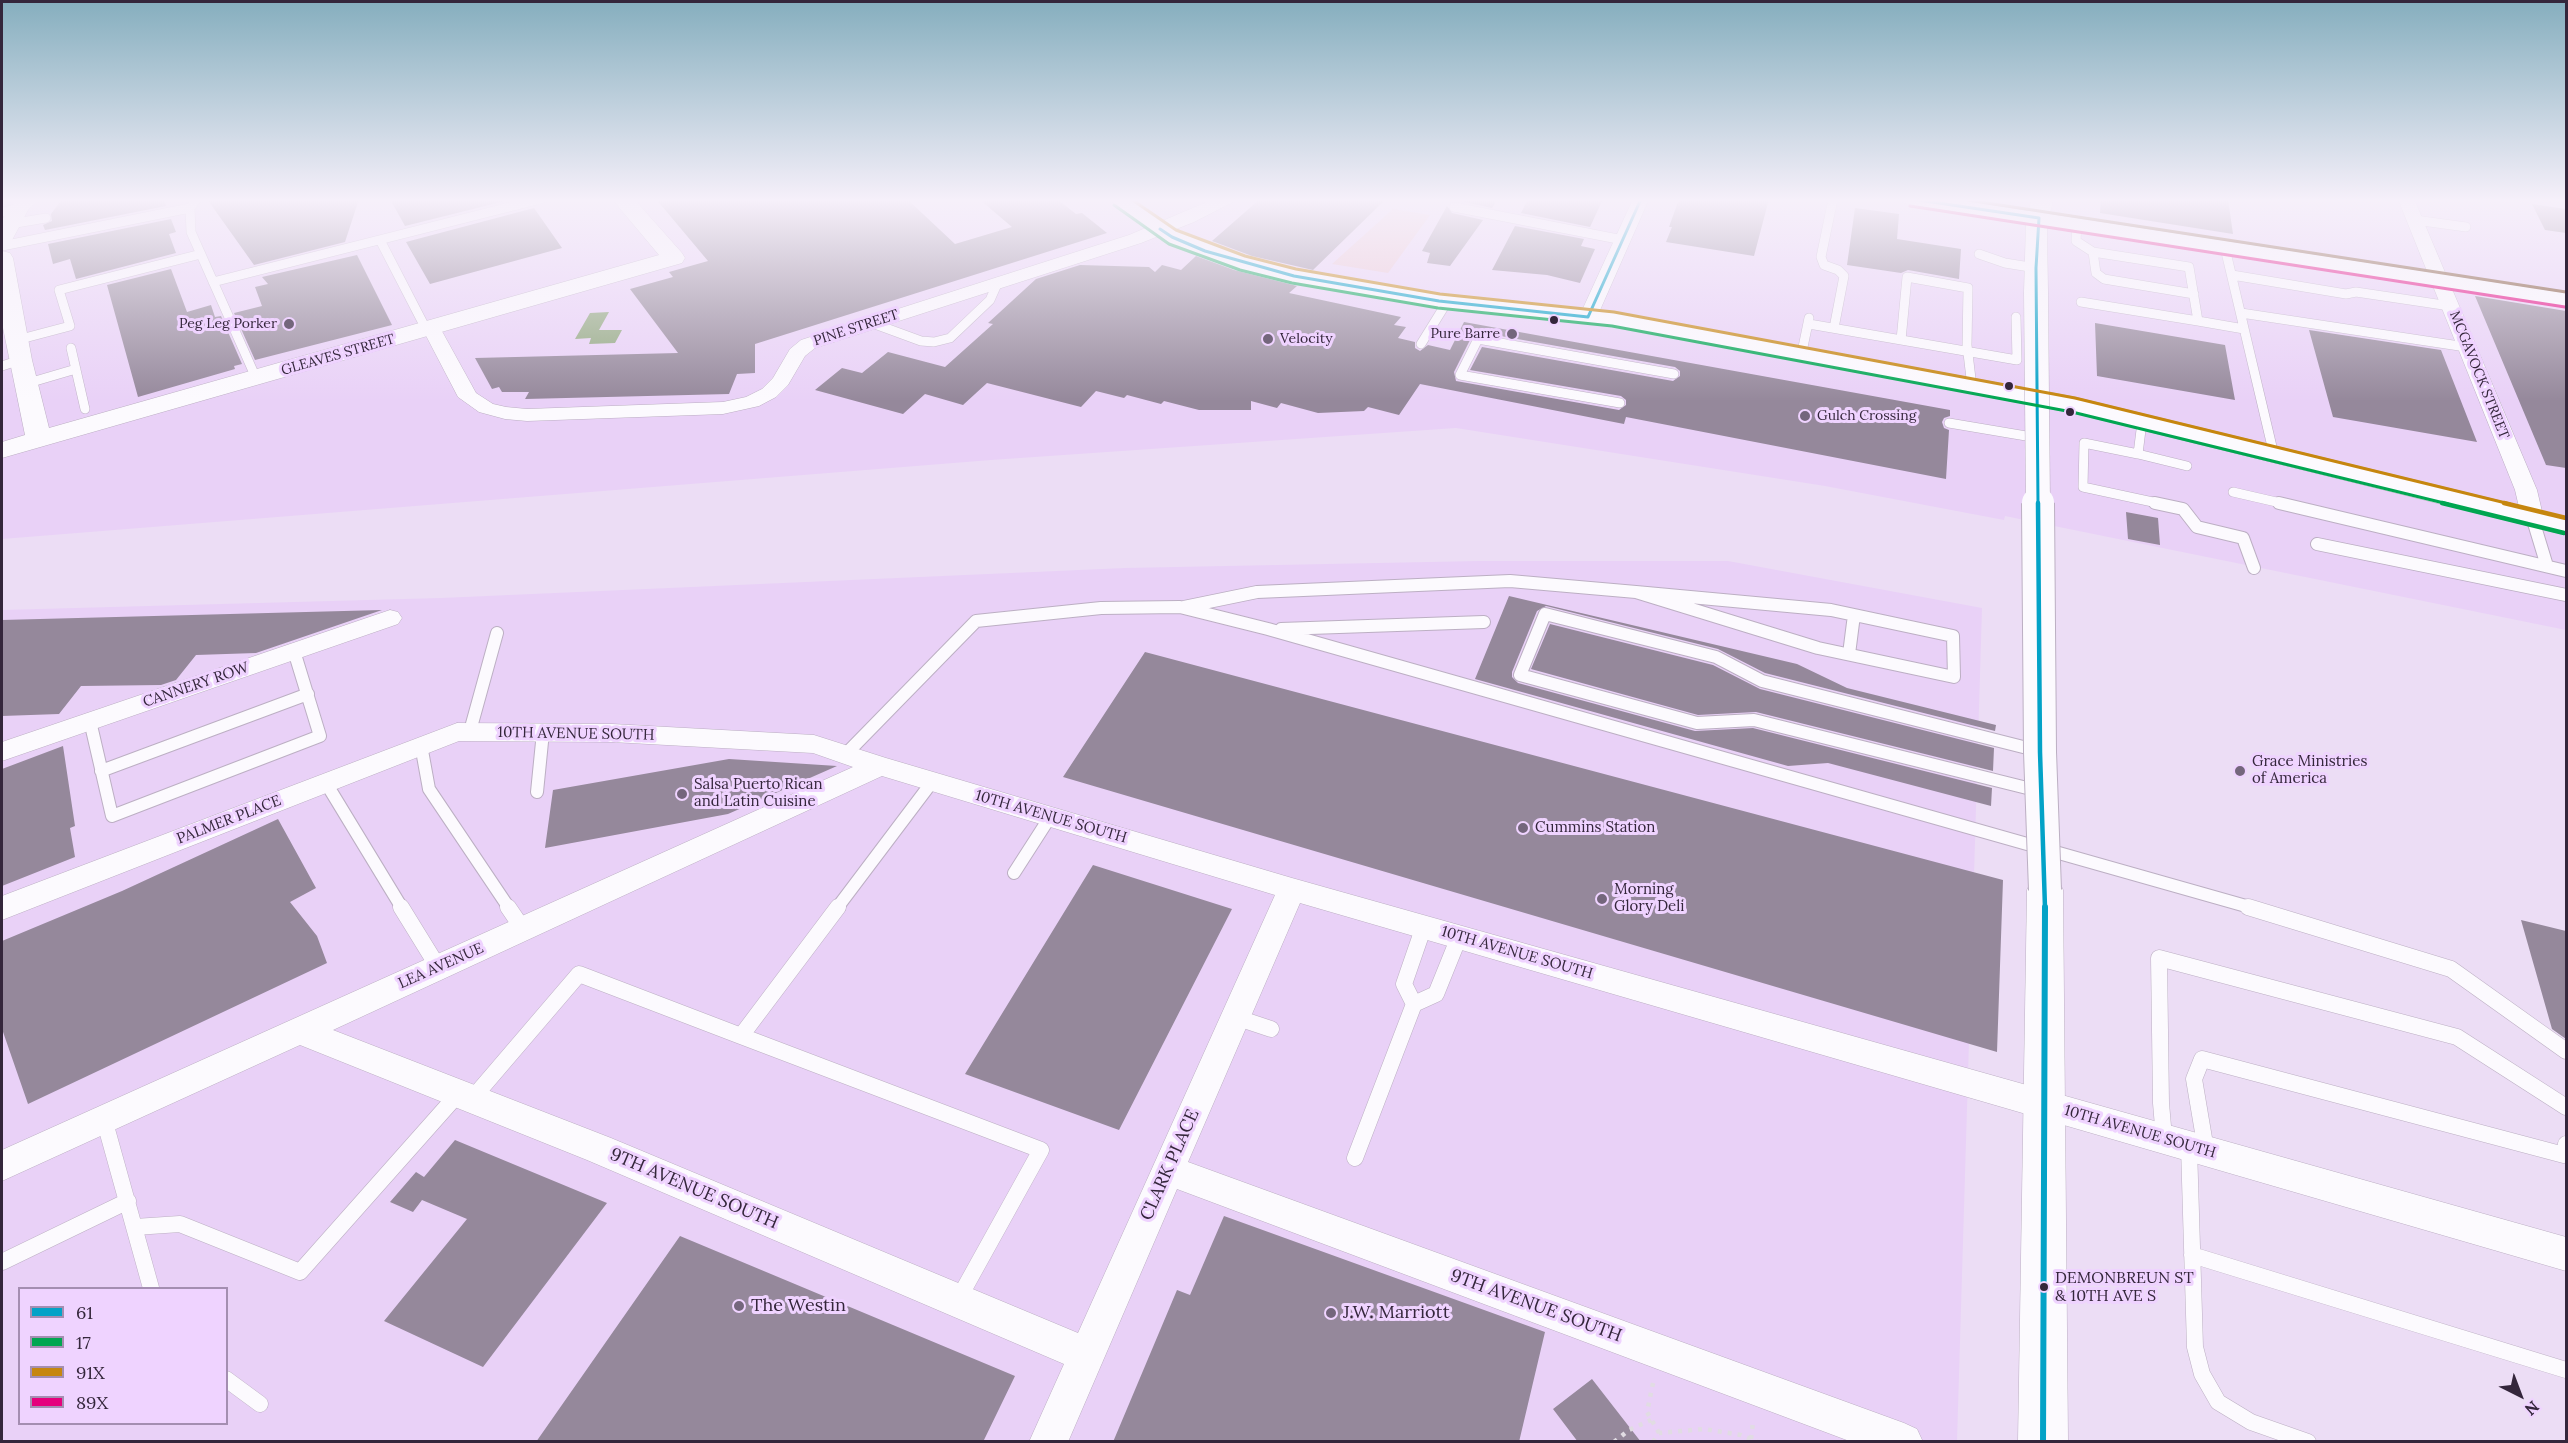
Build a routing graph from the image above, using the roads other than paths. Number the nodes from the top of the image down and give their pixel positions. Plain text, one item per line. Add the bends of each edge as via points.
1 (3, 266) edge
2 (152, 266) edge
3 (206, 266) edge
4 (275, 266) edge
5 (395, 266) edge
6 (645, 266) edge
7 (1046, 266) edge
8 (1259, 266) edge
9 (1611, 266) edge
10 (1829, 266) edge
11 (2011, 266) edge
12 (2037, 266) edge
13 (2095, 266) edge
14 (2185, 266) edge
15 (2230, 266) edge
16 (2349, 266) edge
17 (2435, 266) edge
18 (2232, 275) junction
19 (2036, 280) junction
20 (2441, 280) junction
21 (213, 282) junction
22 (998, 282) junction
23 (5, 294) edge
24 (2194, 294) junction
25 (2566, 300) edge
26 (1447, 302) junction
27 (2080, 302) dead end
28 (2450, 306) junction
29 (2241, 313) junction
30 (1588, 317) junction
31 (2016, 317) dead end
32 (2198, 321) junction
33 (872, 323) junction
34 (1834, 328) junction
35 (429, 329) junction
36 (2244, 329) junction
37 (1901, 340) junction
38 (1421, 344) dead end
39 (2466, 347) junction
40 (71, 348) dead end
41 (1967, 351) junction
42 (1802, 352) junction
43 (16, 362) edge
44 (76, 369) junction
45 (1674, 374) dead end
46 (256, 378) junction
47 (1972, 387) junction
48 (1620, 403) dead end
49 (85, 408) dead end
50 (2142, 422) junction
51 (1949, 423) dead end
52 (2038, 438) junction
53 (39, 440) junction
54 (2, 450) edge
55 (2138, 454) junction
56 (2274, 455) junction
57 (2187, 466) dead end
58 (2233, 492) dead end
59 (2533, 520) junction
60 (2566, 526) edge
61 (2318, 544) dead end
62 (2547, 566) junction
63 (2254, 568) dead end
64 (2566, 571) edge
65 (1635, 592) junction
66 (2566, 595) edge
67 (1180, 607) junction
68 (1854, 615) junction
69 (390, 618) dead end
70 (1484, 622) dead end
71 (1268, 629) junction
72 (497, 633) dead end
73 (294, 651) junction
74 (1849, 654) junction
75 (308, 694) junction
76 (90, 721) junction
77 (463, 732) junction
78 (543, 732) junction
79 (421, 746) junction
80 (2, 752) edge
81 (2040, 752) junction
82 (845, 755) junction
83 (880, 766) junction
84 (101, 771) junction
85 (932, 782) junction
86 (326, 783) junction
87 (537, 792) dead end
88 (2042, 792) junction
89 (1050, 817) junction
90 (1014, 873) dead end
91 (1292, 889) junction
92 (2, 908) edge
93 (1424, 926) junction
94 (523, 929) junction
95 (1459, 937) junction
96 (438, 967) junction
97 (1414, 1004) junction
98 (1235, 1017) junction
99 (1271, 1029) dead end
100 (298, 1030) junction
101 (741, 1036) junction
102 (2566, 1051) edge
103 (466, 1096) junction
104 (2045, 1104) junction
105 (2566, 1107) edge
106 (104, 1118) junction
107 (2566, 1144) edge
108 (2187, 1145) junction
109 (1355, 1158) dead end
110 (2, 1166) edge
111 (1168, 1170) junction
112 (128, 1201) junction
113 (135, 1227) junction
114 (2566, 1254) edge
115 (2192, 1255) junction
116 (2, 1262) edge
117 (151, 1287) edge
118 (957, 1301) junction
119 (1086, 1355) junction
120 (2566, 1370) edge
121 (228, 1380) edge
122 (260, 1404) dead end
123 (1048, 1442) edge
124 (1904, 1442) edge
125 (2043, 1442) edge
126 (2308, 1442) edge

1 - 23 main road
2 - 43 lane via 59,290 70,327
3 - 21 lane
4 - 21 lane
5 - 35 lane
6 - 35 main road, GLEAVES STREET
7 - 22 street, PINE STREET
8 - 26 main road via 1294,276
9 - 30 street
10 - 34 lane via 1844,276
11 - 19 lane
12 - 19 main road
13 - 24 lane via 2096,273 2104,279
14 - 24 lane via 2189,267
15 - 18 lane
16 - 20 main road
17 - 20 street, MCGAVOCK STREET
18 - 28 lane
18 - 29 lane
19 - 52 main road, bridge
20 - 25 main road
20 - 28 street, MCGAVOCK STREET
21 - 46 lane
22 - 33 street, PINE STREET
22 - 33 lane via 990,300 950,338 921,341
23 - 43 main road
24 - 32 lane
26 - 30 main road
26 - 38 lane
27 - 32 lane
28 - 39 street, MCGAVOCK STREET
29 - 36 lane
29 - 39 lane
30 - 42 main road
31 - 41 lane via 2016,360
32 - 36 lane
33 - 35 street, PINE STREET via 808,344 797,353 781,381 752,402 723,408 526,415 486,408 468,397
34 - 37 lane
34 - 42 lane via 1809,320
35 - 46 main road, GLEAVES STREET
36 - 56 lane
37 - 41 lane
37 - 41 lane via 1907,277 1968,288
39 - 59 street, MCGAVOCK STREET via 2526,490
40 - 44 lane
41 - 47 lane
42 - 47 main road
43 - 44 lane
43 - 53 main road
44 - 49 lane
45 - 48 lane via 1478,339 1460,375
46 - 53 main road, GLEAVES STREET
47 - 50 main road
50 - 55 lane
50 - 56 main road
51 - 52 lane
52 - 81 main road, bridge
53 - 54 main road, GLEAVES STREET
55 - 57 lane
55 - 63 lane via 2084,443 2083,487 2182,509 2198,527 2243,538
56 - 59 main road
58 - 62 lane
59 - 60 main road
59 - 62 lane
61 - 66 lane
62 - 64 lane
65 - 67 lane via 1510,581 1257,592
65 - 68 lane
65 - 74 lane
67 - 71 lane
67 - 82 lane via 1101,608 976,621
68 - 74 lane
68 - 74 lane via 1953,636 1954,676
69 - 73 street, CANNERY ROW
70 - 71 lane
71 - 102 lane via 2288,918 2451,969
72 - 77 lane
73 - 75 lane
73 - 76 street, CANNERY ROW
75 - 84 lane
75 - 84 lane via 320,736 112,816
76 - 80 street, CANNERY ROW
76 - 84 lane
77 - 78 street, 10TH AVENUE SOUTH
77 - 79 street, PALMER PLACE
78 - 82 street, 10TH AVENUE SOUTH via 814,744
78 - 87 lane
79 - 86 street, PALMER PLACE
79 - 94 lane via 429,789
81 - 88 main road, bridge
81 - 88 lane via 1762,681 1716,657 1545,614 1520,675 1698,723 1754,720
82 - 83 street, 10TH AVENUE SOUTH
83 - 85 street, 10TH AVENUE SOUTH
83 - 94 street, LEA AVENUE
85 - 89 street, 10TH AVENUE SOUTH
85 - 101 lane
86 - 92 street, PALMER PLACE
86 - 96 lane
88 - 104 main road, bridge
89 - 90 lane
89 - 91 street, 10TH AVENUE SOUTH
91 - 93 street, 10TH AVENUE SOUTH
91 - 98 street, CLARK PLACE
93 - 95 street, 10TH AVENUE SOUTH
93 - 97 lane via 1404,984
94 - 96 street, LEA AVENUE
95 - 97 lane via 1436,994
95 - 104 street, 10TH AVENUE SOUTH
96 - 100 street, LEA AVENUE
97 - 109 lane
98 - 99 lane
98 - 111 street, CLARK PLACE
100 - 103 street, 9TH AVENUE SOUTH
100 - 106 street, LEA AVENUE
101 - 103 lane via 579,974
101 - 118 lane via 1041,1150
103 - 113 lane via 300,1272 180,1224
103 - 118 street, 9TH AVENUE SOUTH
104 - 108 street, 10TH AVENUE SOUTH
104 - 125 main road
105 - 108 lane via 2457,1037 2159,958 2161,1103
106 - 110 street, LEA AVENUE
106 - 112 lane
107 - 108 lane via 2564,1155 2202,1059 2194,1079
108 - 114 street, 10TH AVENUE SOUTH
108 - 115 lane
111 - 119 street, CLARK PLACE
111 - 124 street, 9TH AVENUE SOUTH
112 - 113 lane
112 - 116 lane
113 - 117 lane
115 - 120 lane
115 - 126 lane via 2194,1347 2202,1374 2218,1402 2251,1422
118 - 119 street, 9TH AVENUE SOUTH
119 - 123 street, CLARK PLACE
121 - 122 lane

